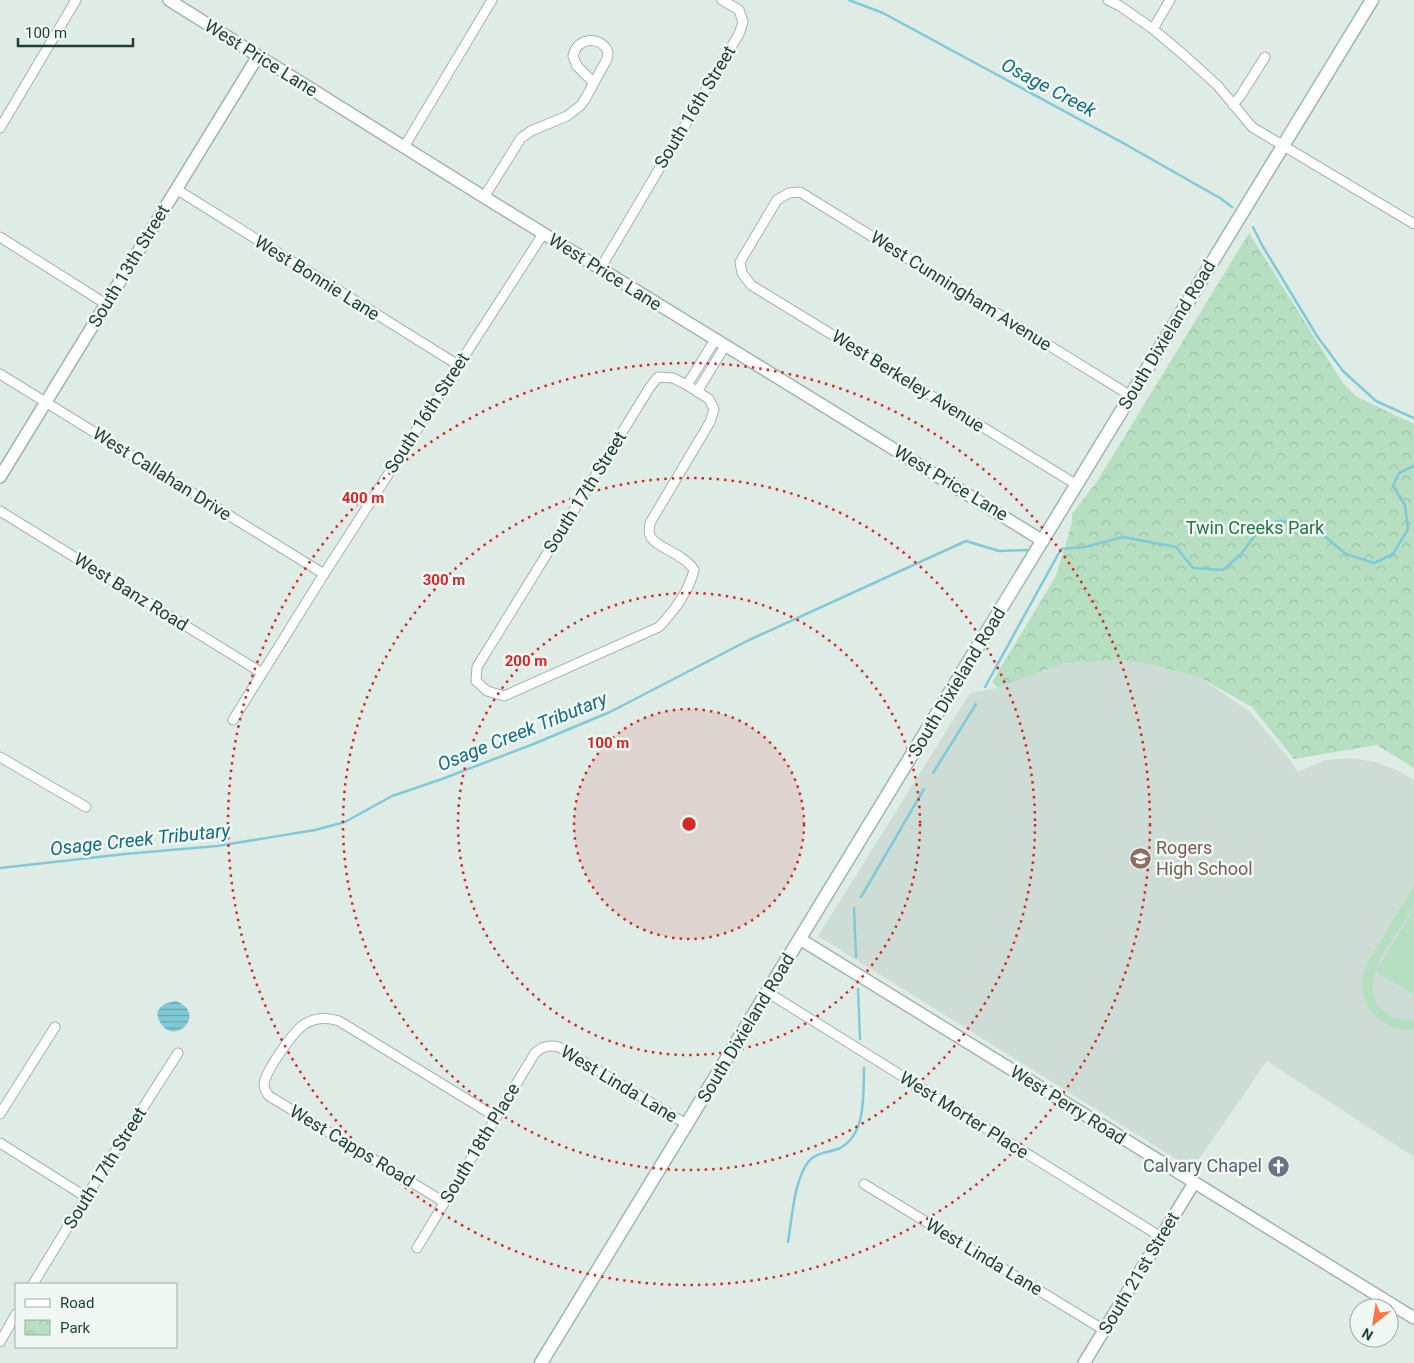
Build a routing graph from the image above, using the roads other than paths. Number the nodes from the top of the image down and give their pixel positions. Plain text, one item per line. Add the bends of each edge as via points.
1 (76, 0) edge
2 (169, 0) edge
3 (492, 0) edge
4 (722, 0) edge
5 (1108, 0) edge
6 (1170, 0) edge
7 (1372, 0) edge
8 (1153, 29) junction
9 (258, 56) junction
10 (1265, 57) dead end
11 (594, 83) junction
12 (1233, 104) junction
13 (0, 128) edge
14 (1283, 144) junction
15 (404, 147) junction
16 (176, 189) junction
17 (484, 197) junction
18 (1414, 224) edge
19 (543, 234) junction
20 (0, 237) edge
21 (600, 269) junction
22 (742, 274) joint
23 (106, 304) junction
24 (720, 343) junction
25 (458, 365) junction
26 (0, 374) edge
27 (687, 386) junction
28 (697, 392) junction
29 (1131, 396) junction
30 (46, 402) junction
31 (0, 476) edge
32 (1077, 485) junction
33 (0, 511) edge
34 (1043, 541) junction
35 (324, 574) junction
36 (262, 673) junction
37 (233, 720) dead end
38 (0, 757) edge
39 (86, 807) dead end
40 (800, 939) junction
41 (767, 992) junction
42 (55, 1027) dead end
43 (549, 1045) joint
44 (178, 1053) dead end
45 (0, 1114) edge
46 (496, 1116) junction
47 (688, 1125) junction
48 (0, 1143) edge
49 (1194, 1183) junction
50 (864, 1184) dead end
51 (86, 1197) junction
52 (444, 1202) junction
53 (1161, 1237) junction
54 (417, 1248) dead end
55 (35, 1283) edge
56 (15, 1316) edge
57 (1414, 1318) edge
58 (1104, 1330) junction
59 (0, 1342) edge
60 (541, 1363) edge
61 (1084, 1363) edge

1 - 13 street
2 - 9 street, West Price Lane
3 - 15 street
4 - 21 street, South 16th Street via 739,10 743,22 739,34
5 - 8 street
6 - 8 street
7 - 14 main road, South Dixieland Road
8 - 12 street via 1218,86
9 - 15 street, West Price Lane
9 - 16 street, South 13th Street
10 - 12 street
11 - 11 street via 608,52 602,44 587,40 577,47 573,56 577,66
11 - 17 street via 584,101 572,112 531,130 521,138
12 - 14 street via 1252,127
14 - 18 street
14 - 29 main road, South Dixieland Road
15 - 17 street, West Price Lane
16 - 23 street, South 13th Street
16 - 25 street, West Bonnie Lane
17 - 19 street, West Price Lane
19 - 21 street, West Price Lane
19 - 25 street, South 16th Street
20 - 23 street
21 - 24 street, West Price Lane
22 - 29 street, West Cunningham Avenue via 740,262 777,200 788,192 800,192
22 - 32 street, West Berkeley Avenue via 751,285
23 - 30 street, South 13th Street
24 - 27 street
24 - 28 street
24 - 34 street, West Price Lane
25 - 35 street, South 16th Street
26 - 30 street, West Callahan Drive
27 - 28 street
27 - 28 street, South 17th Street via 673,378 658,377 650,387 477,667 476,681 487,691 504,696 646,633 671,614 694,570 690,563 652,540 648,533 650,523 710,422 714,409 709,399
29 - 32 main road, South Dixieland Road
30 - 31 street, South 13th Street
30 - 35 street, West Callahan Drive
32 - 34 main road, South Dixieland Road
33 - 36 street, West Banz Road
34 - 40 main road, South Dixieland Road
35 - 36 street, South 16th Street
36 - 37 street, South 16th Street
38 - 39 street
40 - 41 main road, South Dixieland Road
40 - 49 street, West Perry Road
41 - 47 main road, South Dixieland Road
41 - 53 street, West Morter Place
42 - 45 street
43 - 46 street, South 18th Place via 536,1053
43 - 47 street, West Linda Lane via 559,1047
44 - 51 street, South 17th Street
46 - 52 street, South 18th Place
46 - 52 street, West Capps Road via 339,1021 324,1018 304,1024 295,1032 269,1073 264,1085 269,1096
47 - 60 main road, South Dixieland Road
48 - 51 street
49 - 53 street, South 21st Street
49 - 57 street, West Perry Road
50 - 58 street, West Linda Lane
51 - 55 street, South 17th Street
52 - 54 street, South 18th Place
53 - 58 street, South 21st Street
56 - 59 street
58 - 61 street, South 21st Street

